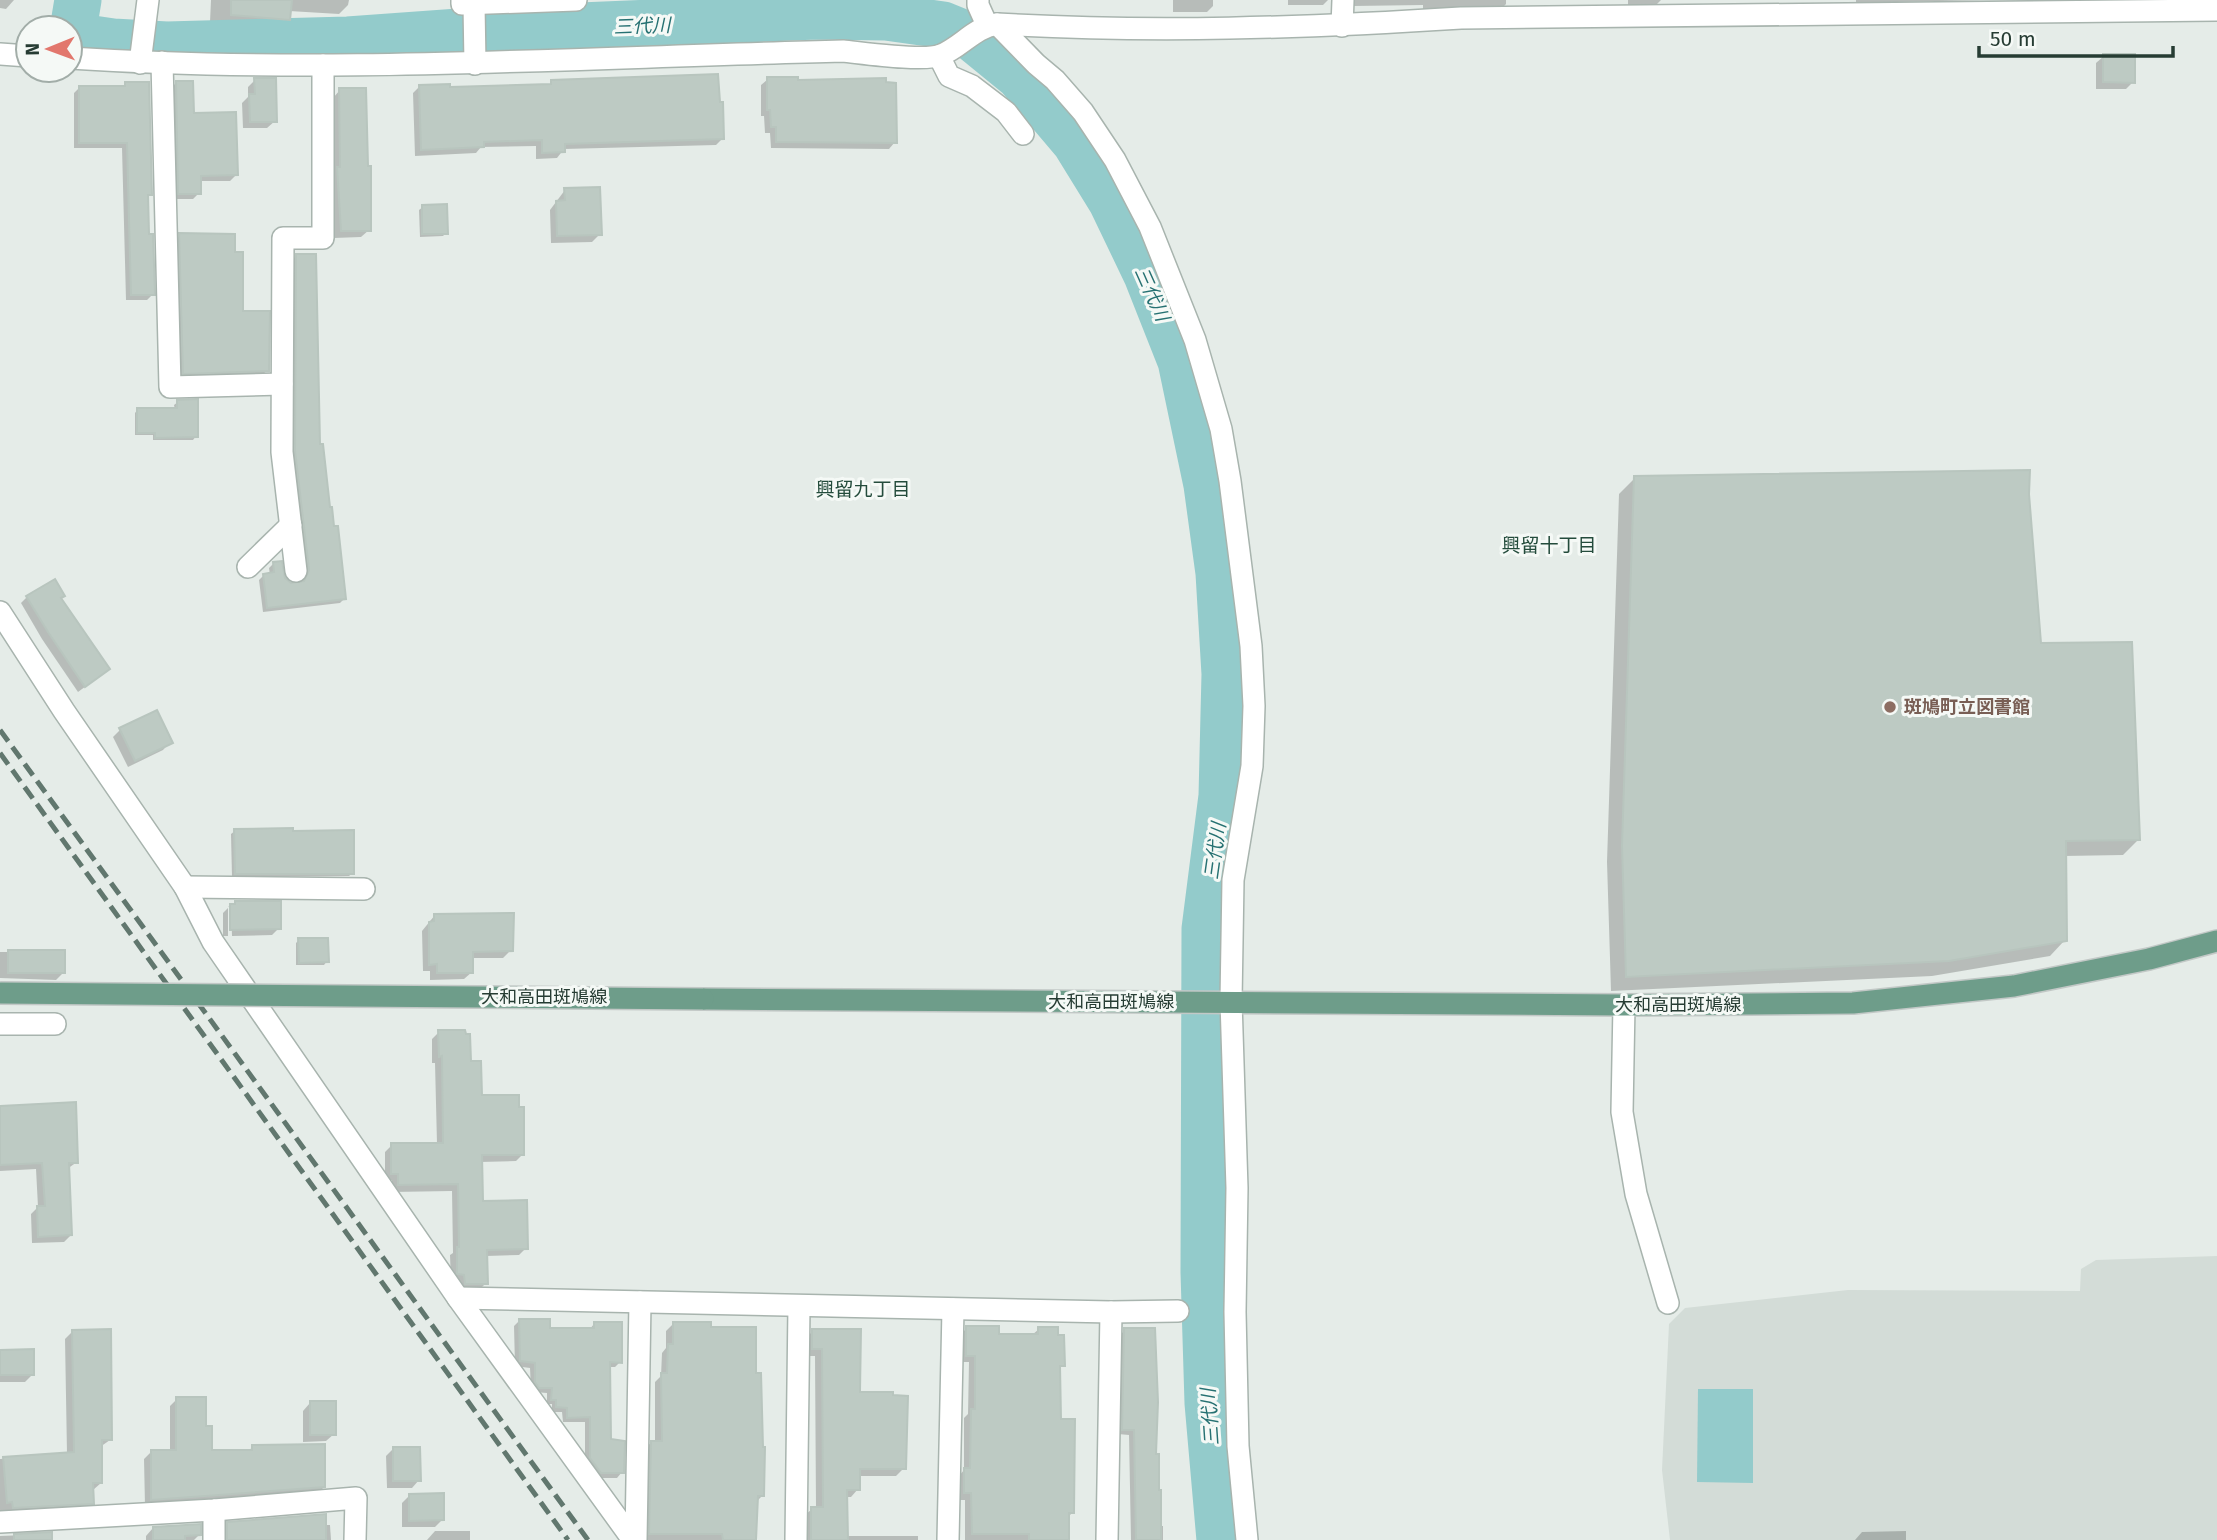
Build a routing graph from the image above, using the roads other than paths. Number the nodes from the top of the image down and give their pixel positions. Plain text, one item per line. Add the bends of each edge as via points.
1 (576, 0) edge
2 (978, 0) edge
3 (1343, 0) edge
4 (2149, 5) edge
5 (1947, 6) edge
6 (2091, 6) edge
7 (470, 7) edge
8 (1848, 7) edge
9 (1583, 8) edge
10 (1460, 9) edge
11 (147, 10) edge
12 (2217, 10) edge
13 (992, 24) junction
14 (1342, 26) junction
15 (939, 56) junction
16 (475, 57) junction
17 (84, 58) edge
18 (140, 59) junction
19 (162, 62) junction
20 (323, 65) junction
21 (1023, 134) dead end
22 (282, 384) junction
23 (290, 525) junction
24 (248, 567) dead end
25 (296, 571) dead end
26 (0, 612) edge
27 (186, 887) junction
28 (365, 889) dead end
29 (2217, 941) edge
30 (0, 993) edge
31 (1231, 1002) junction
32 (1624, 1005) junction
33 (0, 1024) edge
34 (55, 1024) dead end
35 (458, 1298) junction
36 (640, 1302) junction
37 (1668, 1303) dead end
38 (799, 1306) junction
39 (953, 1309) junction
40 (1178, 1311) dead end
41 (1111, 1312) junction
42 (214, 1510) junction
43 (0, 1522) edge
44 (77, 1530) edge
45 (214, 1540) edge
46 (355, 1540) edge
47 (635, 1540) edge
48 (796, 1540) edge
49 (948, 1540) edge
50 (1107, 1540) edge
51 (1247, 1540) edge

1 - 7 street
2 - 13 street
3 - 14 street
4 - 6 street
4 - 12 street
5 - 6 street
5 - 8 street
7 - 16 street
8 - 9 street
9 - 10 street
10 - 14 street
11 - 18 street
13 - 14 street via 1093,29
13 - 15 street
13 - 31 street via 1055,80 1115,160 1150,227 1190,328 1221,429 1242,564 1254,706 1252,766 1233,880
15 - 16 street via 830,51
15 - 21 street via 949,76 972,86 1006,112
16 - 20 street
17 - 18 street
18 - 19 street
19 - 20 street
19 - 22 street via 170,387
20 - 22 street via 323,238 282,238
22 - 23 street via 282,452
23 - 24 street
23 - 25 street
26 - 27 street
27 - 28 street
27 - 35 street via 214,942
29 - 32 main road, 大和高田斑鳩線 via 2000,987 1853,1003
30 - 31 main road, 大和高田斑鳩線, bridge
31 - 32 main road, 大和高田斑鳩線
31 - 51 street via 1238,1446
32 - 37 street via 1622,1112 1636,1194
33 - 34 street
35 - 36 street
35 - 47 street
36 - 38 street
36 - 47 street
38 - 39 street
38 - 48 street
39 - 41 street
39 - 49 street
40 - 41 street
41 - 50 street
42 - 44 street
42 - 45 street
42 - 46 street via 356,1498
43 - 44 street

